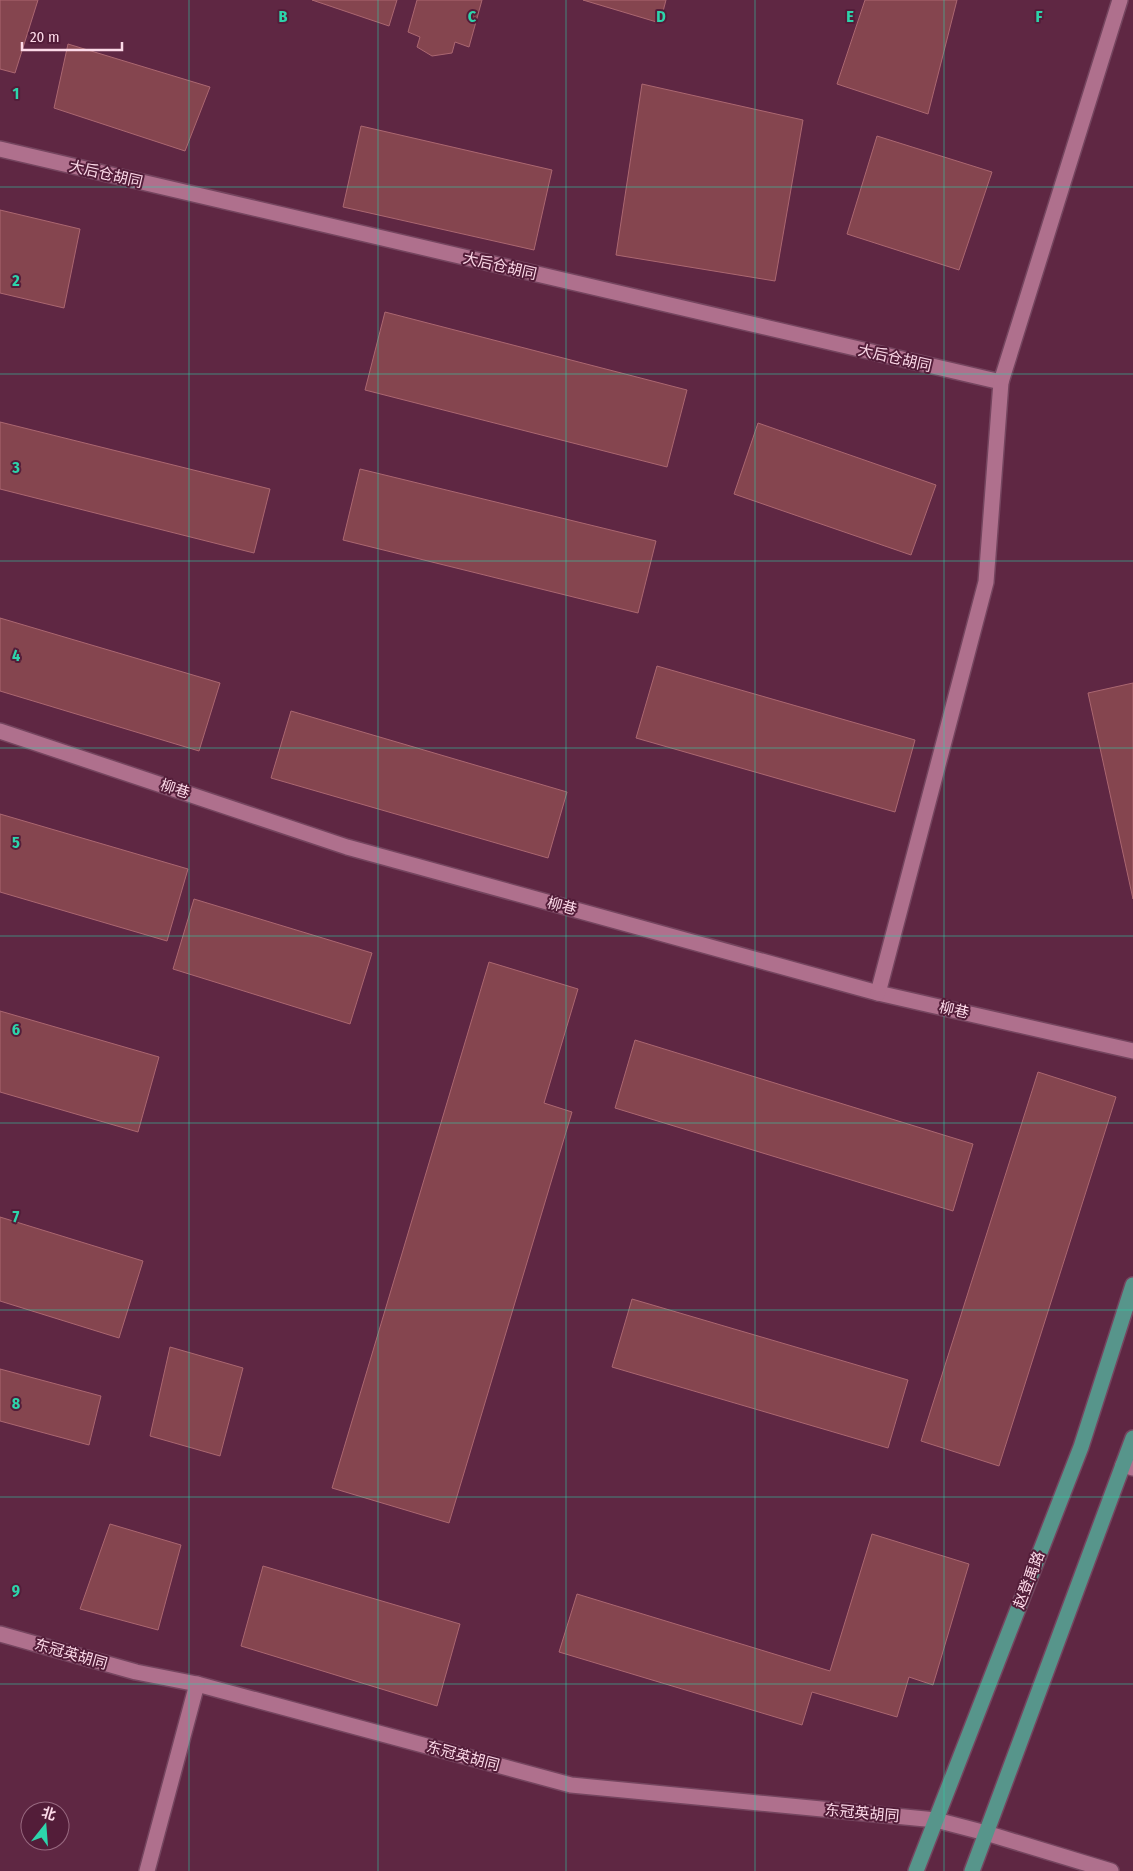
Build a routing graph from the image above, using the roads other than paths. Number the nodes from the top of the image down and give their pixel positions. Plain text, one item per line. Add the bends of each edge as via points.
1 (1120, 0) edge
2 (0, 149) edge
3 (1001, 382) junction
4 (0, 731) edge
5 (878, 993) junction
6 (1133, 1052) edge
7 (1133, 1285) edge
8 (1133, 1438) edge
9 (1128, 1467) edge
10 (0, 1634) edge
11 (197, 1684) junction
12 (936, 1820) junction
13 (986, 1833) junction
14 (147, 1871) edge
15 (916, 1871) edge
16 (972, 1871) edge
17 (1111, 1871) edge

1 - 3 street
2 - 3 street, 大后仓胡同
3 - 5 street via 986,582
4 - 5 street, 柳巷 via 347,847
5 - 6 street, 柳巷
7 - 12 main road, 赵登禹路 via 1081,1447
8 - 9 main road
9 - 13 main road
10 - 11 street, 东冠英胡同 via 136,1672
11 - 12 street, 东冠英胡同 via 571,1786
11 - 14 street
12 - 13 street, 东冠英胡同
12 - 15 main road, 赵登禹路
13 - 16 main road
13 - 17 street, 东冠英胡同

